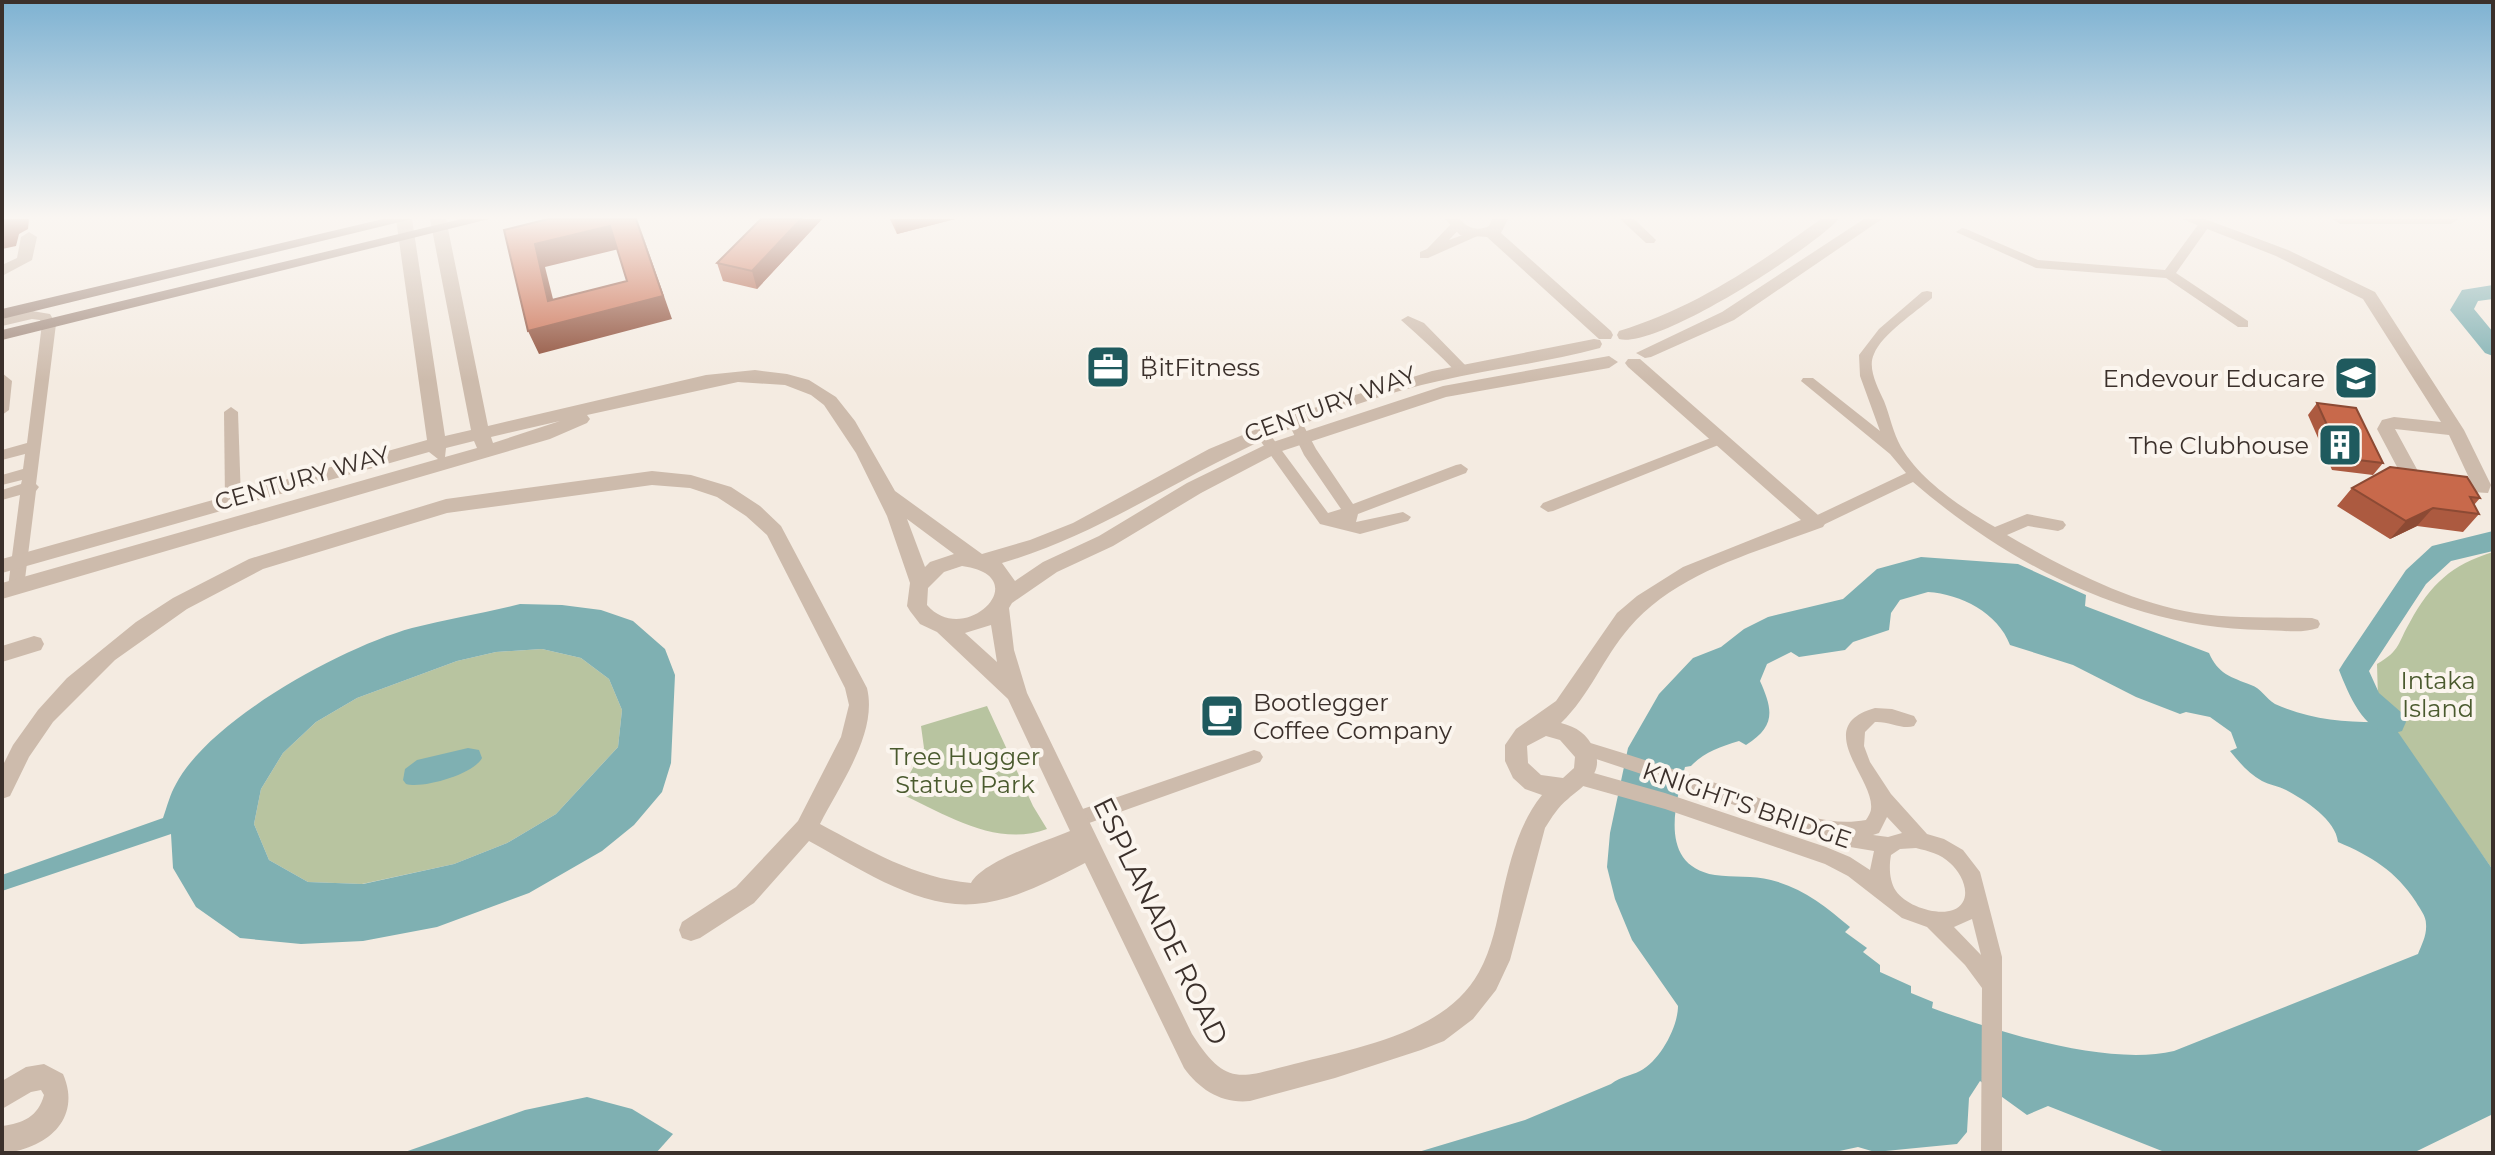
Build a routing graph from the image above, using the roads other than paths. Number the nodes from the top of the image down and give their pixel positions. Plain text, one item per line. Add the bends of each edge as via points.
1 (188, 273) edge
2 (233, 273) edge
3 (412, 273) edge
4 (448, 273) edge
5 (1533, 273) edge
6 (1754, 273) edge
7 (1793, 273) edge
8 (2154, 273) edge
9 (2322, 273) edge
10 (2169, 274) joint
11 (1927, 295) dead end
12 (2, 314) edge
13 (2, 322) edge
14 (49, 324) junction
15 (2243, 324) dead end
16 (2, 335) edge
17 (1625, 335) junction
18 (1600, 340) junction
19 (1639, 358) junction
20 (1609, 362) junction
21 (1808, 381) dead end
22 (3, 386) edge
23 (613, 405) junction
24 (2, 407) edge
25 (231, 412) dead end
26 (1294, 420) junction
27 (2455, 430) junction
28 (482, 432) junction
29 (1303, 437) junction
30 (1721, 439) junction
31 (1267, 440) junction
32 (436, 444) junction
33 (35, 446) junction
34 (1895, 451) junction
35 (486, 452) junction
36 (2, 455) edge
37 (440, 465) junction
38 (1461, 469) dead end
39 (1915, 475) junction
40 (2, 480) edge
41 (32, 480) junction
42 (2, 495) edge
43 (890, 496) junction
44 (233, 500) junction
45 (1548, 507) dead end
46 (1403, 517) dead end
47 (1350, 518) junction
48 (1816, 522) junction
49 (2058, 525) dead end
50 (1994, 534) junction
51 (978, 560) junction
52 (11, 563) edge
53 (920, 584) junction
54 (9, 589) edge
55 (1003, 602) junction
56 (2312, 624) dead end
57 (944, 626) junction
58 (34, 644) dead end
59 (2, 654) edge
60 (1577, 687) junction
61 (1016, 693) junction
62 (1908, 721) dead end
63 (1536, 728) junction
64 (1581, 744) junction
65 (1254, 757) dead end
66 (1523, 774) junction
67 (1574, 783) junction
68 (2, 789) edge
69 (1878, 790) junction
70 (1540, 811) junction
71 (806, 828) junction
72 (1816, 828) junction
73 (1085, 834) junction
74 (1920, 839) junction
75 (1888, 845) junction
76 (1887, 894) junction
77 (1975, 894) junction
78 (1933, 920) junction
79 (691, 930) dead end
80 (1990, 983) junction
81 (2, 1094) edge
82 (15, 1143) edge
83 (1992, 1151) dead end

1 - 12 main road
2 - 14 main road
3 - 32 street
4 - 28 street
5 - 18 street
6 - 17 street via 1710,303
7 - 19 street via 1728,316
8 - 10 lane
9 - 27 street via 2369,296
10 - 15 lane
11 - 34 lane via 1865,358
13 - 14 lane via 39,315
14 - 16 main road
14 - 33 lane
17 - 18 street, CENTURY WAY
17 - 19 street via 1640,343
18 - 20 street via 1598,355
18 - 26 street, CENTURY WAY via 1379,392
19 - 20 street, CENTURY WAY
19 - 30 street
20 - 29 street, CENTURY WAY via 1443,392
21 - 34 lane
22 - 24 lane
23 - 28 street, CENTURY WAY
23 - 35 street, CENTURY WAY via 544,435
23 - 43 street, CENTURY WAY via 729,376 794,381 831,402
25 - 44 lane
26 - 29 lane
26 - 31 street, CENTURY WAY
27 - 27 street via 2481,488 2412,477 2386,429 2394,423
28 - 32 street, CENTURY WAY
28 - 35 street
29 - 31 street, CENTURY WAY
29 - 47 lane
30 - 45 lane
30 - 48 street
31 - 47 lane via 1325,520
31 - 51 street, CENTURY WAY via 1216,453 1080,528 1036,546
31 - 55 street, CENTURY WAY via 1106,541 1050,567
32 - 37 street
32 - 44 street, CENTURY WAY
33 - 36 lane
33 - 41 lane
34 - 39 lane
35 - 37 street, CENTURY WAY
37 - 54 street, CENTURY WAY
38 - 47 lane
39 - 48 lane
39 - 50 lane via 1948,505
40 - 41 lane
41 - 42 lane
41 - 52 lane
43 - 51 street, CENTURY WAY
43 - 53 street, CENTURY WAY
44 - 52 street, CENTURY WAY
46 - 47 lane via 1360,528
48 - 60 street via 1671,583 1618,627
49 - 50 lane via 2027,520
50 - 56 lane via 2109,594 2176,616
51 - 53 street via 939,566
51 - 55 street via 1002,574 1007,586
52 - 54 lane
53 - 57 street via 919,609
55 - 57 street via 974,624
55 - 61 street, ESPLANADE ROAD via 1004,650
57 - 61 street, ESPLANADE ROAD
58 - 59 street
60 - 63 street via 1558,715
60 - 64 street via 1573,707
61 - 73 street, ESPLANADE ROAD
62 - 69 lane via 1875,715 1858,727 1854,744
63 - 64 street via 1560,729
63 - 66 street via 1515,748
64 - 67 street via 1588,763
64 - 72 lane, KNIGHT'S BRIDGE
65 - 73 lane
66 - 67 street via 1542,786
66 - 70 street
67 - 70 street, ESPLANADE ROAD
67 - 76 lane, KNIGHT'S BRIDGE via 1610,786 1844,863
68 - 71 street via 45,717 89,670 226,578 446,506 652,478 724,492 774,531 856,688 859,720
69 - 72 lane, KNIGHT'S BRIDGE via 1881,811 1872,827 1846,832
69 - 74 lane
70 - 73 street, ESPLANADE ROAD via 1489,979 1466,1011 1434,1032 1238,1089 1202,1072 1183,1043
71 - 73 street via 918,883 949,891 985,888
71 - 79 street via 745,895
72 - 75 lane, KNIGHT'S BRIDGE via 1855,842
74 - 75 lane, KNIGHT'S BRIDGE
74 - 77 lane via 1937,844 1964,865
75 - 76 lane, KNIGHT'S BRIDGE via 1878,858 1878,876
76 - 78 lane, KNIGHT'S BRIDGE via 1916,916
77 - 78 lane via 1963,916
77 - 80 lane via 1990,940
78 - 80 lane, KNIGHT'S BRIDGE
80 - 83 lane
81 - 82 street via 30,1079 52,1080 58,1086 56,1106 48,1118

